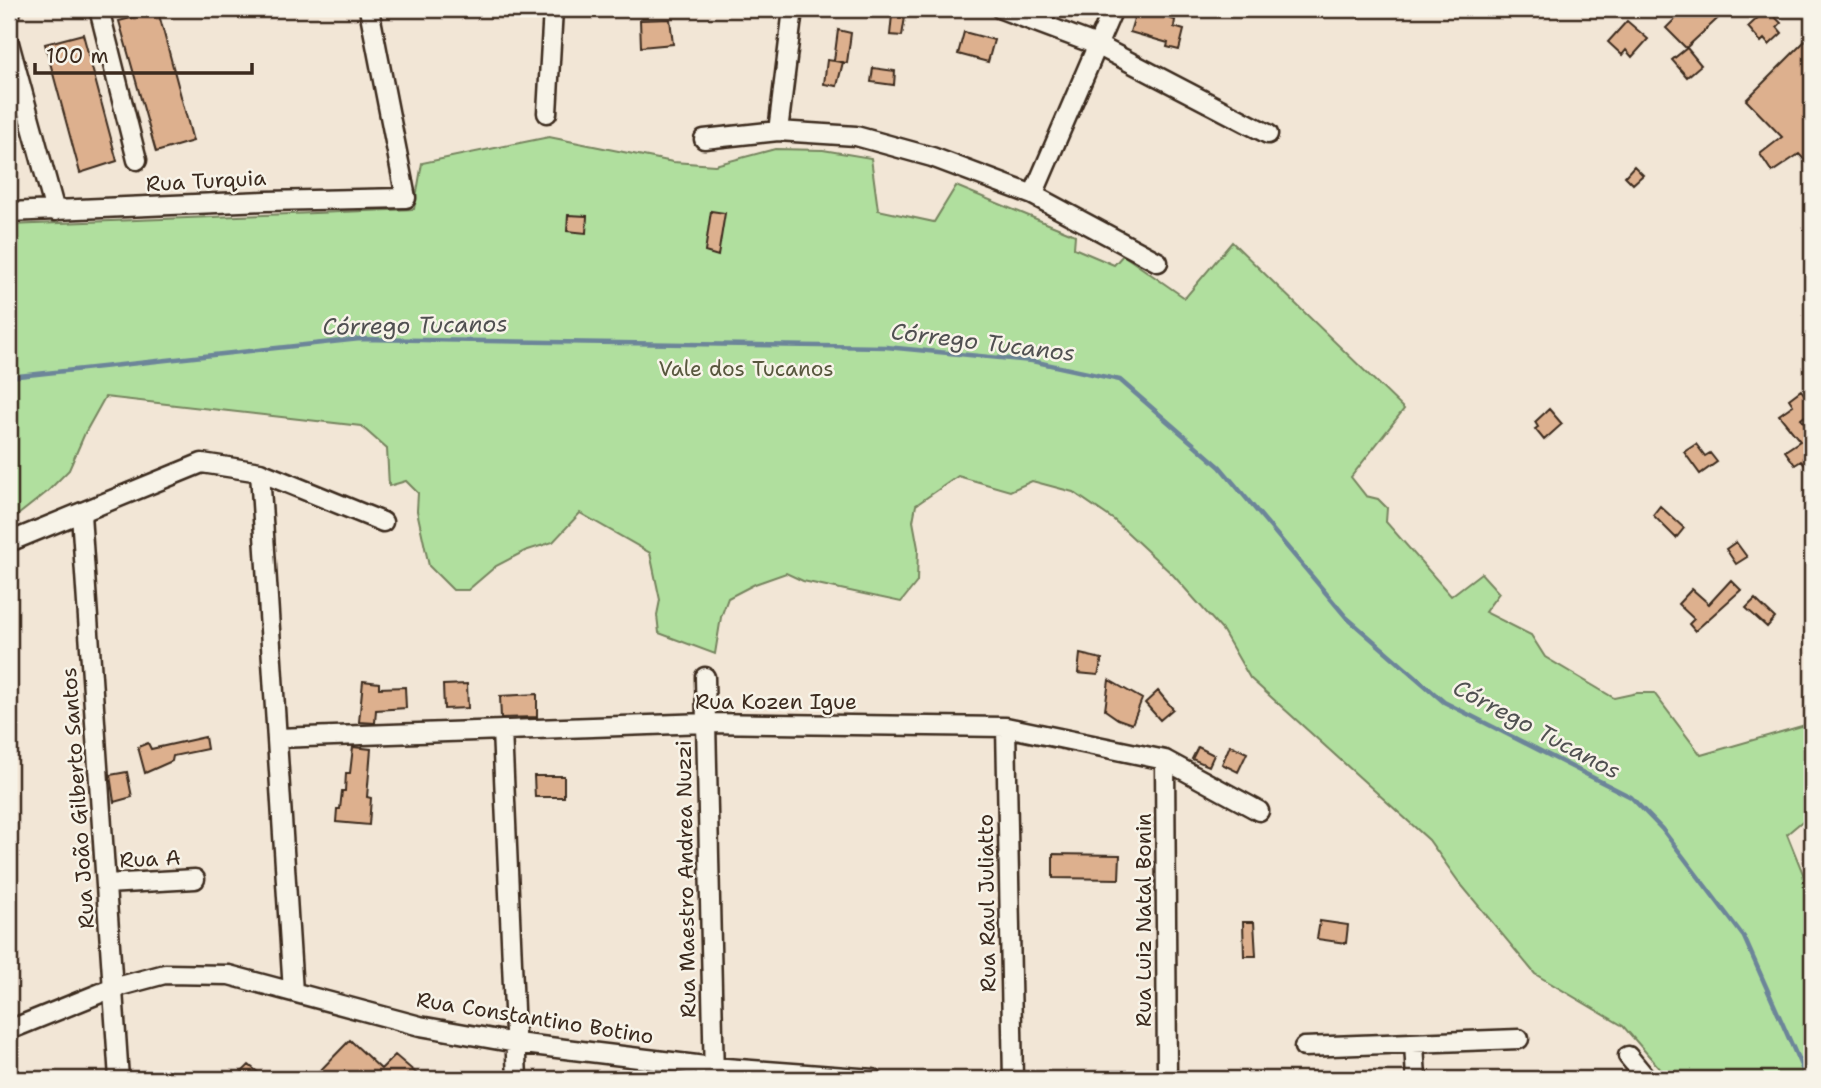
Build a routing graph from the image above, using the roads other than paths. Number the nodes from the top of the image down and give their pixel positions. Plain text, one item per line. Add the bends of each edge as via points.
1 (99, 9) edge
2 (369, 9) edge
3 (552, 9) edge
4 (793, 9) edge
5 (1002, 9) edge
6 (1112, 9) edge
7 (9, 43) edge
8 (1097, 46) junction
9 (15, 89) edge
10 (547, 113) dead end
11 (778, 131) junction
12 (1268, 134) dead end
13 (704, 139) dead end
14 (137, 160) dead end
15 (1032, 195) junction
16 (55, 211) junction
17 (9, 212) edge
18 (1158, 261) dead end
19 (260, 472) junction
20 (82, 514) junction
21 (383, 522) dead end
22 (9, 542) edge
23 (705, 677) dead end
24 (706, 723) junction
25 (1006, 727) junction
26 (502, 730) junction
27 (277, 738) junction
28 (1165, 760) junction
29 (1259, 811) dead end
30 (195, 879) dead end
31 (106, 884) junction
32 (113, 988) junction
33 (293, 992) junction
34 (9, 1030) edge
35 (1519, 1039) dead end
36 (516, 1043) junction
37 (1415, 1043) junction
38 (1304, 1047) dead end
39 (1628, 1056) dead end
40 (713, 1073) edge
41 (118, 1079) edge
42 (517, 1079) edge
43 (873, 1079) edge
44 (1013, 1079) edge
45 (1167, 1079) edge
46 (1416, 1079) edge
47 (1647, 1079) edge

1 - 14 street
2 - 16 street, Rua Turquia via 406,198
3 - 10 street
4 - 11 street
5 - 8 street
6 - 8 street
7 - 9 street
8 - 12 street
8 - 15 street
9 - 16 street
11 - 13 street
11 - 15 street via 856,136 932,157
15 - 18 street
16 - 17 street, Rua Turquia
19 - 20 street via 202,463
19 - 21 street
19 - 27 street
20 - 22 street
20 - 31 street, Rua João Gilberto Santos
23 - 24 street, Rua Maestro Andrea Nuzzi
24 - 25 street, Rua Kozen Igue
24 - 26 street, Rua Kozen Igue
24 - 40 street, Rua Maestro Andrea Nuzzi
25 - 28 street, Rua Kozen Igue
25 - 44 street, Rua Raul Juliatto
26 - 27 street, Rua Kozen Igue
26 - 36 street
27 - 33 street
28 - 29 street, Rua Kozen Igue
28 - 45 street, Rua Luiz Natal Bonin
30 - 31 street, Rua A
31 - 32 street, Rua João Gilberto Santos
32 - 33 street, Rua Constantino Botino via 165,974 229,975
32 - 34 street, Rua Constantino Botino
32 - 41 street, Rua João Gilberto Santos
33 - 36 street, Rua Constantino Botino via 420,1026
35 - 37 street
36 - 40 street, Rua Constantino Botino
36 - 42 street
37 - 38 street
37 - 46 street
39 - 47 street
40 - 43 street, Rua Constantino Botino

